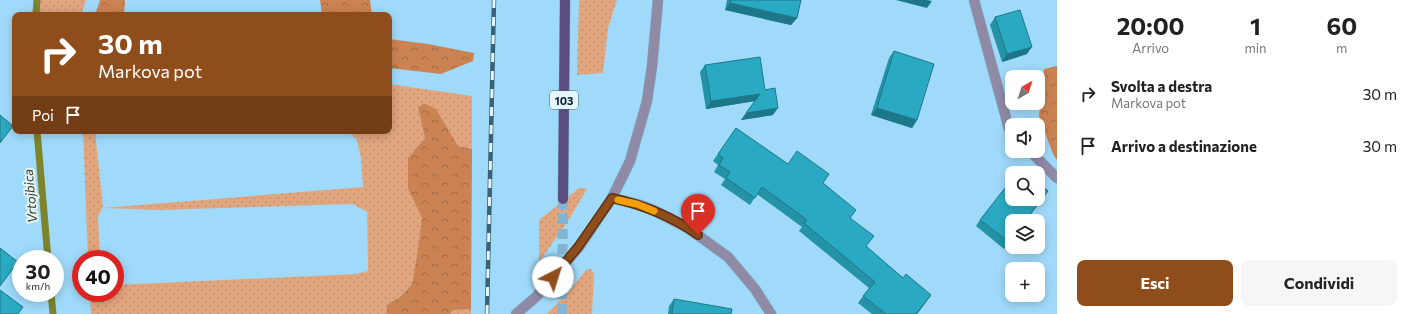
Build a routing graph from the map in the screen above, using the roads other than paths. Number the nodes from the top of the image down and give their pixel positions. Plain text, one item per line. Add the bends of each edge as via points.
1 (565, 0) edge
2 (658, 0) edge
3 (974, 0) edge
4 (1006, 118) edge
5 (1037, 158) edge
6 (1057, 178) edge
7 (612, 198) junction
8 (564, 199) tunnel mouth
9 (516, 314) edge
10 (771, 314) edge

1 - 8 main road, 103
2 - 7 street via 647,101 630,161
3 - 4 street
5 - 6 street
7 - 9 street via 578,247 536,297
7 - 10 street via 653,210 694,232 728,257 755,289

